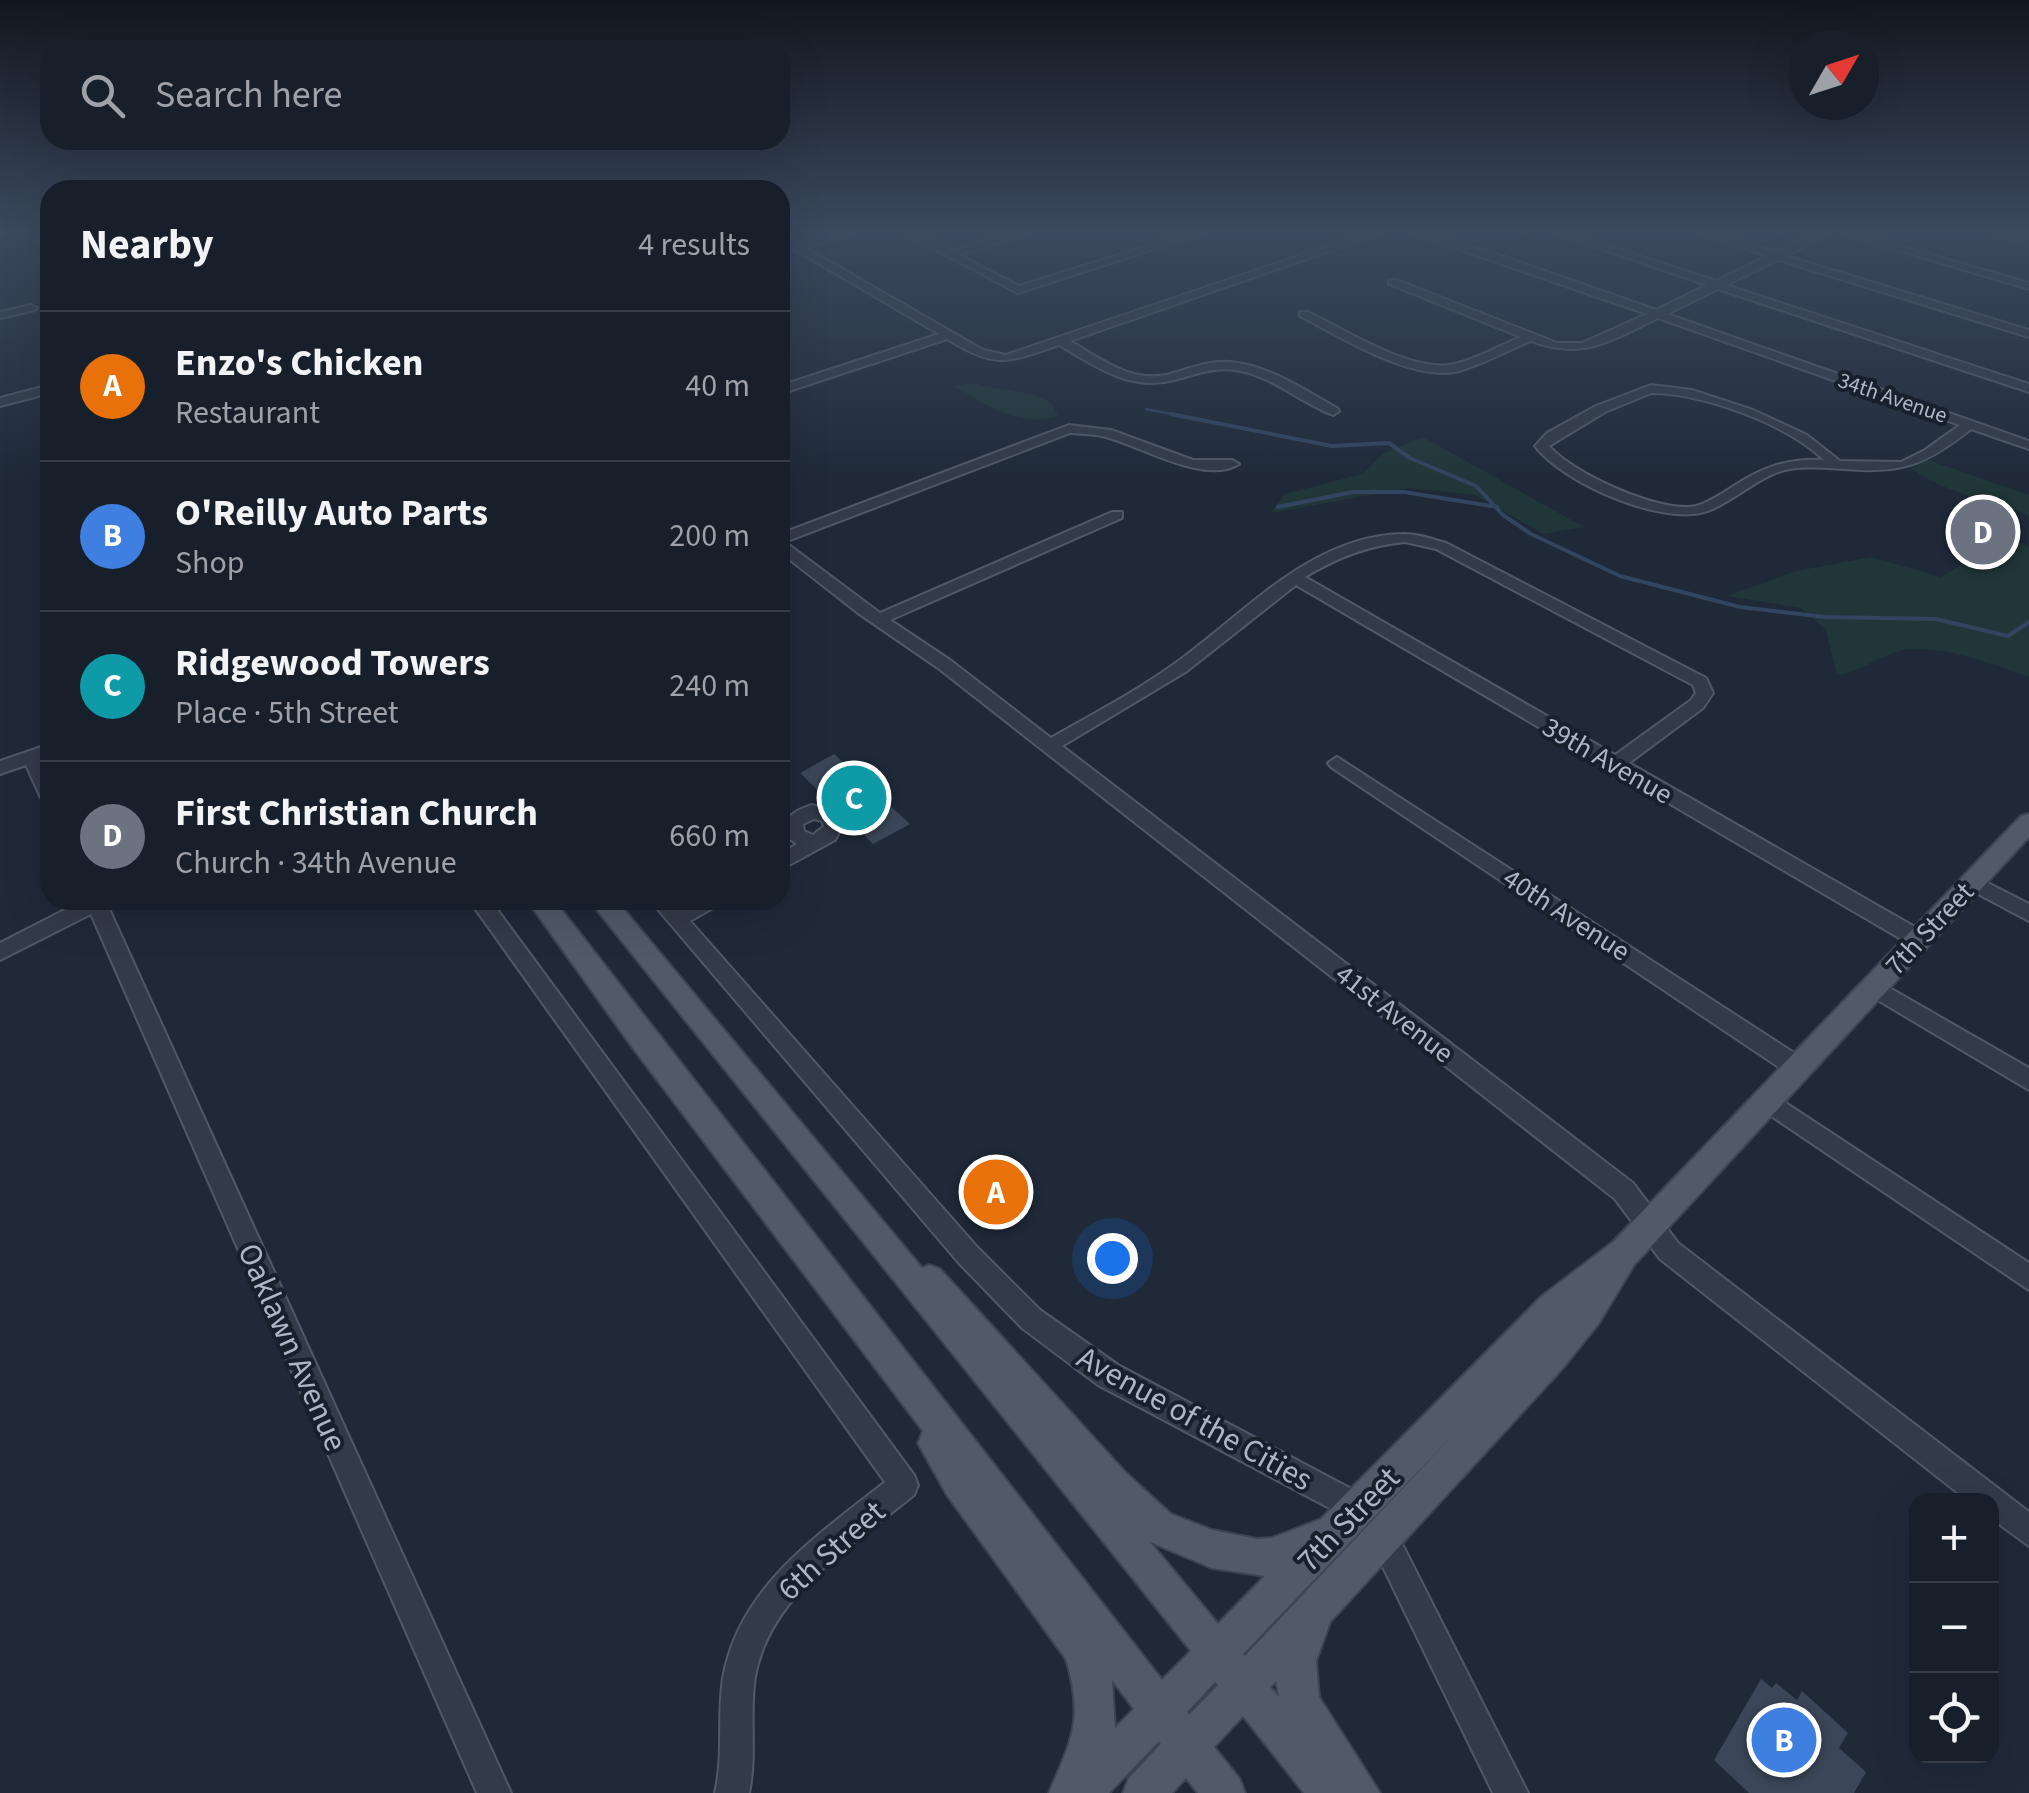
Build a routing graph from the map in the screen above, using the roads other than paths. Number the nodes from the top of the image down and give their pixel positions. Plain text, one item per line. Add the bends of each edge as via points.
1 (918, 317) edge
2 (1135, 317) edge
3 (1310, 317) edge
4 (1479, 317) edge
5 (1651, 317) edge
6 (1665, 317) edge
7 (1814, 317) edge
8 (1973, 317) edge
9 (948, 334) junction
10 (2029, 334) edge
11 (1530, 337) junction
12 (1062, 342) junction
13 (790, 387) edge
14 (2029, 388) edge
15 (40, 391) edge
16 (0, 402) edge
17 (1333, 411) dead end
18 (1969, 424) junction
19 (2029, 446) edge
20 (1835, 462) junction
21 (1232, 464) dead end
22 (1117, 516) dead end
23 (790, 538) edge
24 (790, 550) edge
25 (1296, 579) junction
26 (878, 620) junction
27 (1049, 746) junction
28 (40, 753) edge
29 (1337, 763) dead end
30 (1615, 764) junction
31 (0, 768) edge
32 (2029, 822) edge
33 (810, 842) dead end
34 (790, 857) edge
35 (1972, 882) junction
36 (81, 910) edge
37 (100, 910) edge
38 (485, 910) edge
39 (548, 910) edge
40 (610, 910) edge
41 (668, 910) edge
42 (2029, 913) edge
43 (1920, 940) junction
44 (0, 952) edge
45 (1874, 986) junction
46 (1797, 1067) junction
47 (2029, 1080) edge
48 (1768, 1102) junction
49 (828, 1179) junction
50 (1650, 1225) junction
51 (1624, 1254) junction
52 (2029, 1278) edge
53 (874, 1340) junction
54 (1981, 1493) edge
55 (1999, 1507) edge
56 (1350, 1519) junction
57 (2029, 1530) edge
58 (1386, 1537) junction
59 (1323, 1602) junction
60 (1214, 1653) junction
61 (1244, 1687) junction
62 (1160, 1709) junction
63 (1188, 1745) junction
64 (494, 1793) edge
65 (732, 1793) edge
66 (1070, 1793) edge
67 (1080, 1793) edge
68 (1144, 1793) edge
69 (1224, 1793) edge
70 (1331, 1793) edge
71 (1359, 1793) edge
72 (1510, 1793) edge

1 - 9 street
2 - 12 street
3 - 11 street via 1414,364 1443,370
4 - 11 street
5 - 11 street via 1590,346
6 - 18 street, 34th Avenue
7 - 14 street
8 - 10 street
9 - 12 street via 1000,359
9 - 13 street
12 - 17 street via 1142,380 1201,366 1241,367
15 - 16 street
18 - 19 street, 34th Avenue
18 - 20 street via 1904,465
20 - 20 street via 1799,436 1662,388 1636,394 1542,446 1566,468 1646,504 1683,512 1768,471
21 - 23 street via 1186,462 1106,433 1069,429
22 - 26 street
24 - 26 street, 41st Avenue
25 - 27 street via 1173,673
25 - 30 street, 39th Avenue
25 - 30 street via 1349,547 1419,538 1704,687 1697,704
26 - 27 street, 41st Avenue
27 - 50 street, 41st Avenue via 1624,1191
28 - 31 street
29 - 46 street, 40th Avenue
30 - 43 street, 39th Avenue
32 - 35 main road, 7th Street
33 - 34 street
35 - 42 street
35 - 43 main road, 7th Street
36 - 44 street
37 - 64 street, Oaklawn Avenue
38 - 65 street, 6th Street via 904,1485 778,1592 754,1628 738,1679
39 - 53 main road
40 - 49 main road
41 - 56 street, Avenue of the Cities via 1030,1319 1108,1375
43 - 45 main road, 7th Street
45 - 46 main road, 7th Street
45 - 47 street
46 - 48 main road, 7th Street
48 - 50 main road, 7th Street
48 - 52 street
49 - 56 main road via 1158,1527 1257,1558
49 - 60 main road
50 - 51 main road, 7th Street
50 - 54 street, 41st Avenue via 1669,1251
51 - 56 main road, 7th Street via 1554,1307
51 - 58 main road, 7th Street via 1597,1302
53 - 62 main road
53 - 66 main road via 960,1482 1083,1649 1095,1688 1095,1736
55 - 57 street, 41st Avenue
56 - 58 street, Avenue of the Cities
56 - 60 main road, 7th Street
58 - 59 main road, 7th Street
58 - 72 street, Avenue of the Cities
59 - 61 main road, 7th Street
59 - 71 main road via 1296,1658 1299,1692 1327,1754
60 - 61 main road
60 - 62 main road, 7th Street
61 - 63 main road, 7th Street
61 - 70 main road
62 - 63 main road
62 - 67 main road, 7th Street
63 - 68 main road, 7th Street
63 - 69 main road

